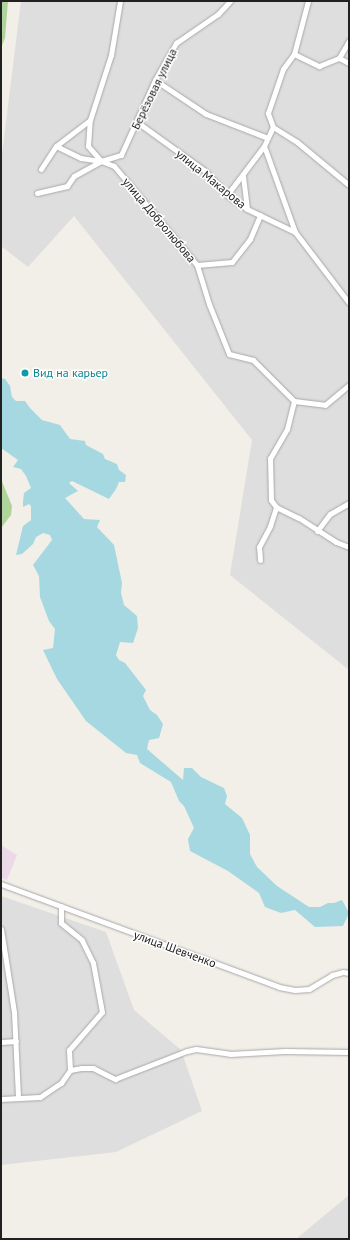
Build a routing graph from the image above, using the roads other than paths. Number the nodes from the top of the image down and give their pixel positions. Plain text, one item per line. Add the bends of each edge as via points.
1 (120, 1) edge
2 (230, 1) edge
3 (308, 1) edge
4 (349, 41) edge
5 (294, 54) junction
6 (339, 58) junction
7 (349, 63) edge
8 (155, 80) junction
9 (90, 120) junction
10 (137, 122) junction
11 (273, 128) junction
12 (268, 138) junction
13 (56, 146) junction
14 (264, 146) junction
15 (101, 161) junction
16 (41, 169) dead end
17 (243, 176) junction
18 (349, 186) edge
19 (38, 193) dead end
20 (227, 196) junction
21 (247, 209) junction
22 (260, 215) junction
23 (295, 232) junction
24 (197, 265) junction
25 (348, 300) edge
26 (349, 385) edge
27 (294, 401) junction
28 (349, 503) edge
29 (276, 507) junction
30 (317, 531) junction
31 (349, 547) edge
32 (260, 560) dead end
33 (1, 884) edge
34 (60, 906) junction
35 (1, 929) edge
36 (2, 940) edge
37 (349, 972) edge
38 (16, 1041) junction
39 (1, 1042) edge
40 (349, 1052) edge
41 (70, 1070) junction
42 (18, 1098) junction
43 (1, 1099) edge

1 - 9 street via 111,55
2 - 8 street, Берёзовая улица via 218,14 176,43
3 - 5 street
4 - 6 street
5 - 6 street via 319,66
5 - 11 street via 283,69 268,113
6 - 7 street
8 - 10 street, Берёзовая улица
8 - 12 street via 206,114
9 - 13 street
9 - 15 street via 88,146
10 - 15 street, Берёзовая улица via 121,155
10 - 20 street, улица Макарова via 205,171
11 - 12 street
11 - 18 street via 297,142
12 - 14 street
13 - 15 street via 81,158
13 - 16 street
14 - 17 street
14 - 23 street
15 - 19 street via 74,176 66,186
15 - 24 street, улица Добролюбова via 114,166
17 - 20 street
17 - 21 street
20 - 21 street, улица Макарова
21 - 22 street, улица Макарова
22 - 23 street, улица Макарова
22 - 24 street via 250,238 232,262
23 - 25 street, улица Макарова
24 - 27 street, улица Добролюбова via 229,354 253,360
26 - 27 street via 324,404
27 - 29 street via 287,429 270,458 271,500
28 - 30 street via 330,514
29 - 30 street via 299,518
29 - 32 street via 259,547
30 - 31 street
33 - 34 street, улица Шевченко
34 - 37 street, улица Шевченко via 279,987 309,989 332,976
34 - 41 street via 61,924 82,940 93,963 102,1012 70,1050
35 - 36 street
36 - 38 street via 14,1012
38 - 39 street
38 - 42 street
40 - 41 street via 285,1051 230,1054 196,1049 115,1079 93,1068
41 - 42 street via 61,1084 40,1097
42 - 43 street

